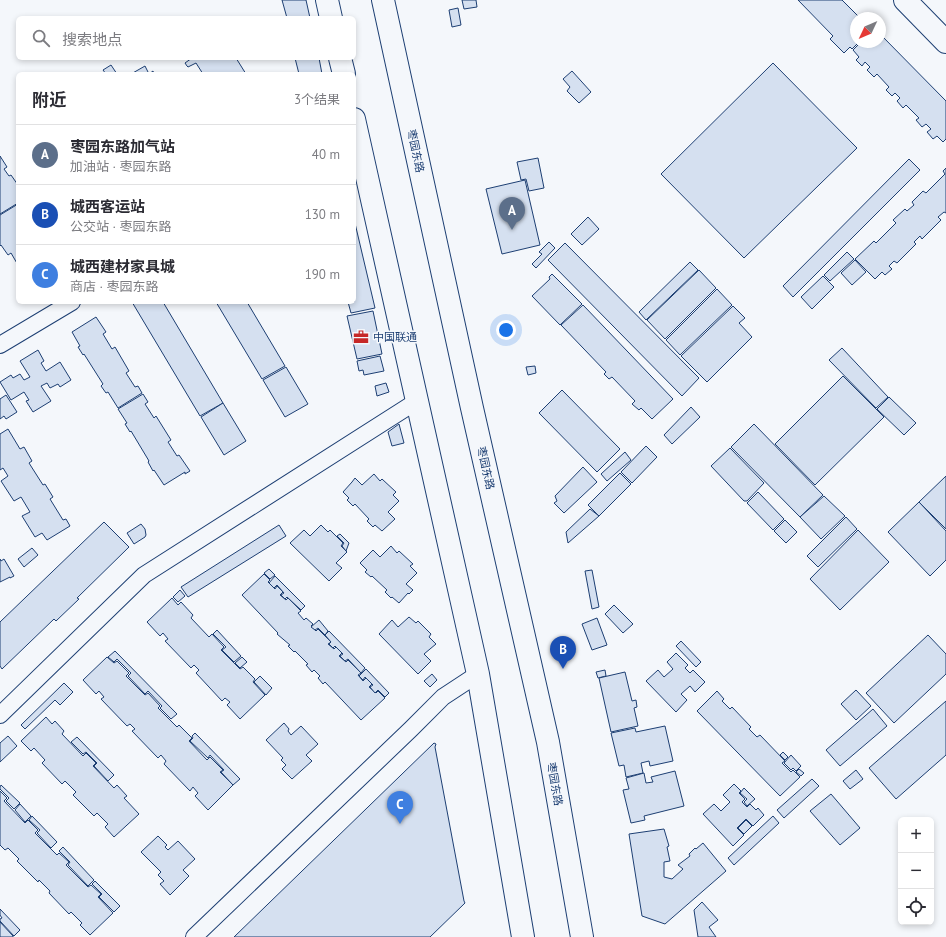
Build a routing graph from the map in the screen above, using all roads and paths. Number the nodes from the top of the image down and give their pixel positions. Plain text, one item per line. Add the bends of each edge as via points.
1 (327, 0) edge
2 (383, 0) edge
3 (905, 0) edge
4 (331, 16) edge
5 (946, 42) edge
6 (340, 60) edge
7 (344, 72) edge
8 (356, 131) edge
9 (69, 304) edge
10 (0, 345) edge
11 (417, 400) junction
12 (478, 674) junction
13 (0, 715) edge
14 (194, 937) edge
15 (522, 937) edge
16 (582, 937) edge

1 - 4 main road
2 - 16 main road, 枣园东路 via 548,742
3 - 5 main road
6 - 7 main road
8 - 11 main road
9 - 10 street
11 - 12 main road
11 - 13 street via 144,575
12 - 14 street via 443,697
12 - 15 main road

